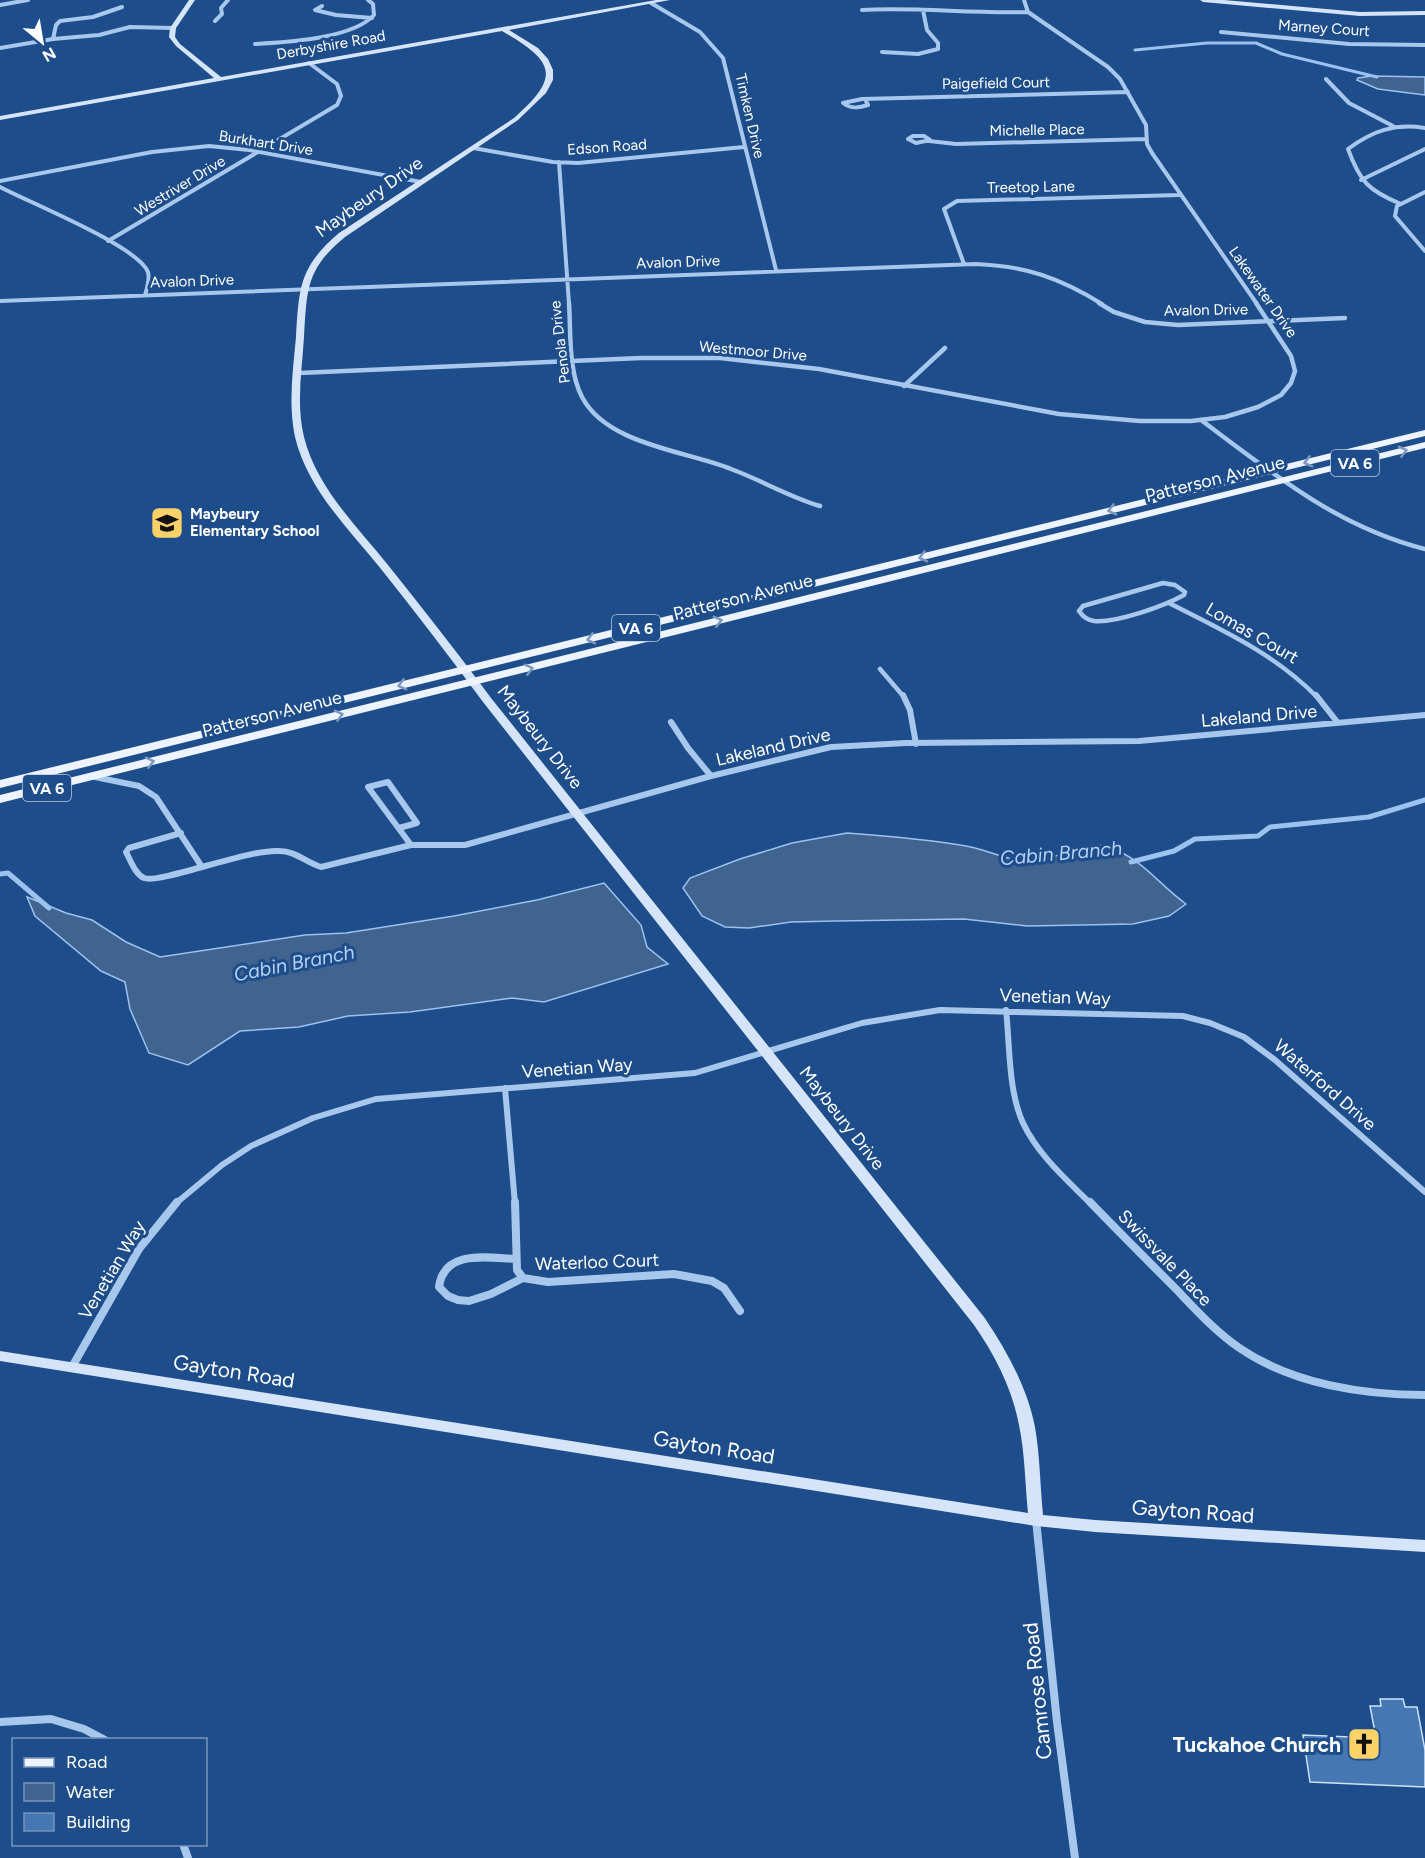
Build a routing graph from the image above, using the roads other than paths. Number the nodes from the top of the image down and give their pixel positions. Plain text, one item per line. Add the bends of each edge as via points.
1 (28, 0) edge
2 (192, 0) edge
3 (228, 0) edge
4 (368, 0) edge
5 (667, 0) edge
6 (1024, 0) edge
7 (1203, 0) edge
8 (651, 3) junction
9 (1279, 4) edge
10 (0, 5) edge
11 (322, 6) dead end
12 (122, 7) dead end
13 (862, 10) dead end
14 (923, 10) junction
15 (1028, 12) junction
16 (1425, 13) edge
17 (372, 18) junction
18 (215, 21) dead end
19 (173, 29) junction
20 (503, 29) junction
21 (1221, 32) dead end
22 (53, 39) junction
23 (255, 44) dead end
24 (1425, 45) edge
25 (0, 48) edge
26 (882, 52) dead end
27 (309, 63) junction
28 (219, 79) junction
29 (1326, 79) dead end
30 (1128, 92) junction
31 (866, 101) junction
32 (0, 118) edge
33 (1393, 126) junction
34 (1425, 128) edge
35 (1146, 139) junction
36 (929, 141) junction
37 (744, 147) junction
38 (473, 148) junction
39 (1425, 149) edge
40 (260, 152) junction
41 (559, 162) junction
42 (1361, 180) junction
43 (0, 181) edge
44 (421, 182) junction
45 (0, 187) edge
46 (1425, 192) edge
47 (1179, 195) junction
48 (1401, 204) junction
49 (108, 242) junction
50 (1425, 251) edge
51 (964, 264) junction
52 (776, 270) junction
53 (566, 278) junction
54 (305, 289) junction
55 (145, 295) junction
56 (0, 301) edge
57 (1345, 318) dead end
58 (1268, 321) junction
59 (945, 348) dead end
60 (573, 361) junction
61 (299, 373) junction
62 (904, 386) junction
63 (1201, 420) junction
64 (1425, 433) edge
65 (1425, 445) edge
66 (1271, 471) junction
67 (1285, 480) junction
68 (820, 506) dead end
69 (1425, 549) edge
70 (1169, 603) junction
71 (880, 669) dead end
72 (465, 670) junction
73 (474, 682) junction
74 (1425, 715) edge
75 (671, 722) dead end
76 (1338, 723) junction
77 (916, 744) junction
78 (93, 776) junction
79 (711, 776) junction
80 (0, 784) edge
81 (0, 799) edge
82 (578, 813) junction
83 (399, 828) junction
84 (181, 833) junction
85 (411, 845) junction
86 (202, 867) junction
87 (1006, 1010) junction
88 (1194, 1018) joint
89 (767, 1052) junction
90 (505, 1088) junction
91 (1425, 1192) edge
92 (516, 1259) junction
93 (523, 1278) junction
94 (740, 1311) dead end
95 (0, 1356) edge
96 (72, 1367) junction
97 (1425, 1395) edge
98 (1036, 1520) junction
99 (1425, 1546) edge
100 (0, 1722) edge
101 (101, 1738) edge
102 (1076, 1858) edge

1 - 10 street
2 - 19 street
3 - 18 street
4 - 17 street via 374,6
5 - 8 street, Derbyshire Road
6 - 15 street
7 - 9 street
8 - 20 street, Derbyshire Road
8 - 37 street, Timken Drive via 692,25 716,47 726,64
9 - 16 street via 1372,14
11 - 17 street via 315,10
12 - 22 street via 93,17 60,21
13 - 14 street
14 - 15 street
14 - 26 street via 927,30 938,43 938,49 918,54
15 - 30 street, Lakewater Drive via 1108,67
17 - 23 street via 351,29 300,41
19 - 22 street
19 - 28 street via 172,37 178,45
20 - 27 street, Derbyshire Road
20 - 38 street, Maybeury Drive via 546,59 550,80 534,106
21 - 24 street, Marney Court via 1349,44
22 - 25 street
27 - 28 street, Derbyshire Road
27 - 40 street, Westriver Drive via 337,84 340,99 332,109
28 - 32 street, Derbyshire Road
29 - 33 street via 1348,103
30 - 31 street, Paigefield Court
30 - 35 street, Lakewater Drive via 1146,125
31 - 31 street, Paigefield Court via 854,99 843,103 858,108 868,105
33 - 34 street
33 - 42 street via 1382,128 1348,149
35 - 36 street, Michelle Place via 957,144
35 - 47 street, Lakewater Drive
36 - 36 street, Michelle Place via 920,136 908,140 918,143
37 - 41 street, Edson Road via 599,162
37 - 52 street, Timken Drive
38 - 41 street, Edson Road
38 - 44 street, Maybeury Drive
39 - 42 street
40 - 43 street, Burkhart Drive via 180,147
40 - 44 street, Burkhart Drive
40 - 49 street, Westriver Drive
41 - 53 street, Penola Drive
42 - 48 street
44 - 54 street, Maybeury Drive via 325,248 309,270
45 - 49 street
46 - 48 street
47 - 51 street, Treetop Lane via 957,201 944,208
47 - 58 street, Lakewater Drive
48 - 50 street via 1395,216
49 - 55 street via 138,259 147,270 149,284
51 - 52 street, Avalon Drive
51 - 58 street, Avalon Drive via 1000,265 1044,274 1114,312 1145,322 1178,325
52 - 53 street, Avalon Drive
53 - 54 street, Avalon Drive
53 - 60 street, Penola Drive
54 - 55 street, Avalon Drive
54 - 61 street, Maybeury Drive
55 - 56 street, Avalon Drive
57 - 58 street, Avalon Drive
58 - 63 street, Lakewater Drive via 1295,362 1295,379 1284,394 1260,407
59 - 62 street
60 - 61 street, Westmoor Drive
60 - 62 street, Westmoor Drive via 678,357 754,361
60 - 68 street, Penola Drive via 581,396 592,411 622,432 722,465 795,499
61 - 72 street, Maybeury Drive via 298,429 315,479
62 - 63 street, Westmoor Drive via 1049,414 1112,420
63 - 66 street
64 -> 66 main road, Patterson Avenue / VA 6
67 -> 65 main road, Patterson Avenue / VA 6
66 - 67 street
66 -> 72 main road, Patterson Avenue / VA 6
67 - 69 street via 1352,523
73 -> 67 main road, Patterson Avenue / VA 6
70 - 70 street, Lomas Court via 1185,592 1163,583 1083,606 1079,611 1088,620 1100,621
70 - 76 street, Lomas Court via 1283,665 1308,685
71 - 77 street via 906,695
72 - 73 street, Maybeury Drive
72 -> 80 main road, Patterson Avenue / VA 6
78 -> 73 main road, Patterson Avenue / VA 6
73 - 82 street, Maybeury Drive
74 - 76 street, Lakeland Drive
75 - 79 street
76 - 77 street, Lakeland Drive via 1139,741
77 - 79 street, Lakeland Drive via 831,747
78 - 81 main road, Patterson Avenue / VA 6
78 - 84 street via 144,788 156,797
79 - 82 street, Lakeland Drive
82 - 85 street, Lakeland Drive via 465,845
82 - 89 street, Maybeury Drive
83 - 83 street via 417,823 388,782 369,787
83 - 85 street
84 - 86 street
84 - 86 street, Lakeland Drive via 126,852 140,876 147,880
85 - 86 street, Lakeland Drive via 326,867 312,865 292,852 273,850
87 - 88 street, Venetian Way
87 - 89 street, Venetian Way via 940,1010 893,1016
87 - 97 street, Swissvale Place via 1016,1102 1032,1139 1047,1159 1211,1325 1254,1358 1298,1376 1361,1391
88 - 91 street, Waterford Drive via 1244,1037 1275,1060
89 - 90 street, Venetian Way via 695,1072
89 - 98 street, Maybeury Drive via 996,1346 1025,1414
90 - 92 street
90 - 96 street, Venetian Way via 416,1095 346,1106 298,1122 249,1148 191,1191 151,1231
92 - 93 street
92 - 93 street, Waterloo Court via 459,1260 441,1272 439,1287 446,1296 466,1302 480,1300
93 - 94 street, Waterloo Court via 553,1282 692,1276 723,1287
95 - 96 street, Gayton Road
96 - 98 street, Gayton Road
98 - 99 street, Gayton Road
98 - 102 street, Camrose Road
100 - 101 street via 51,1719

